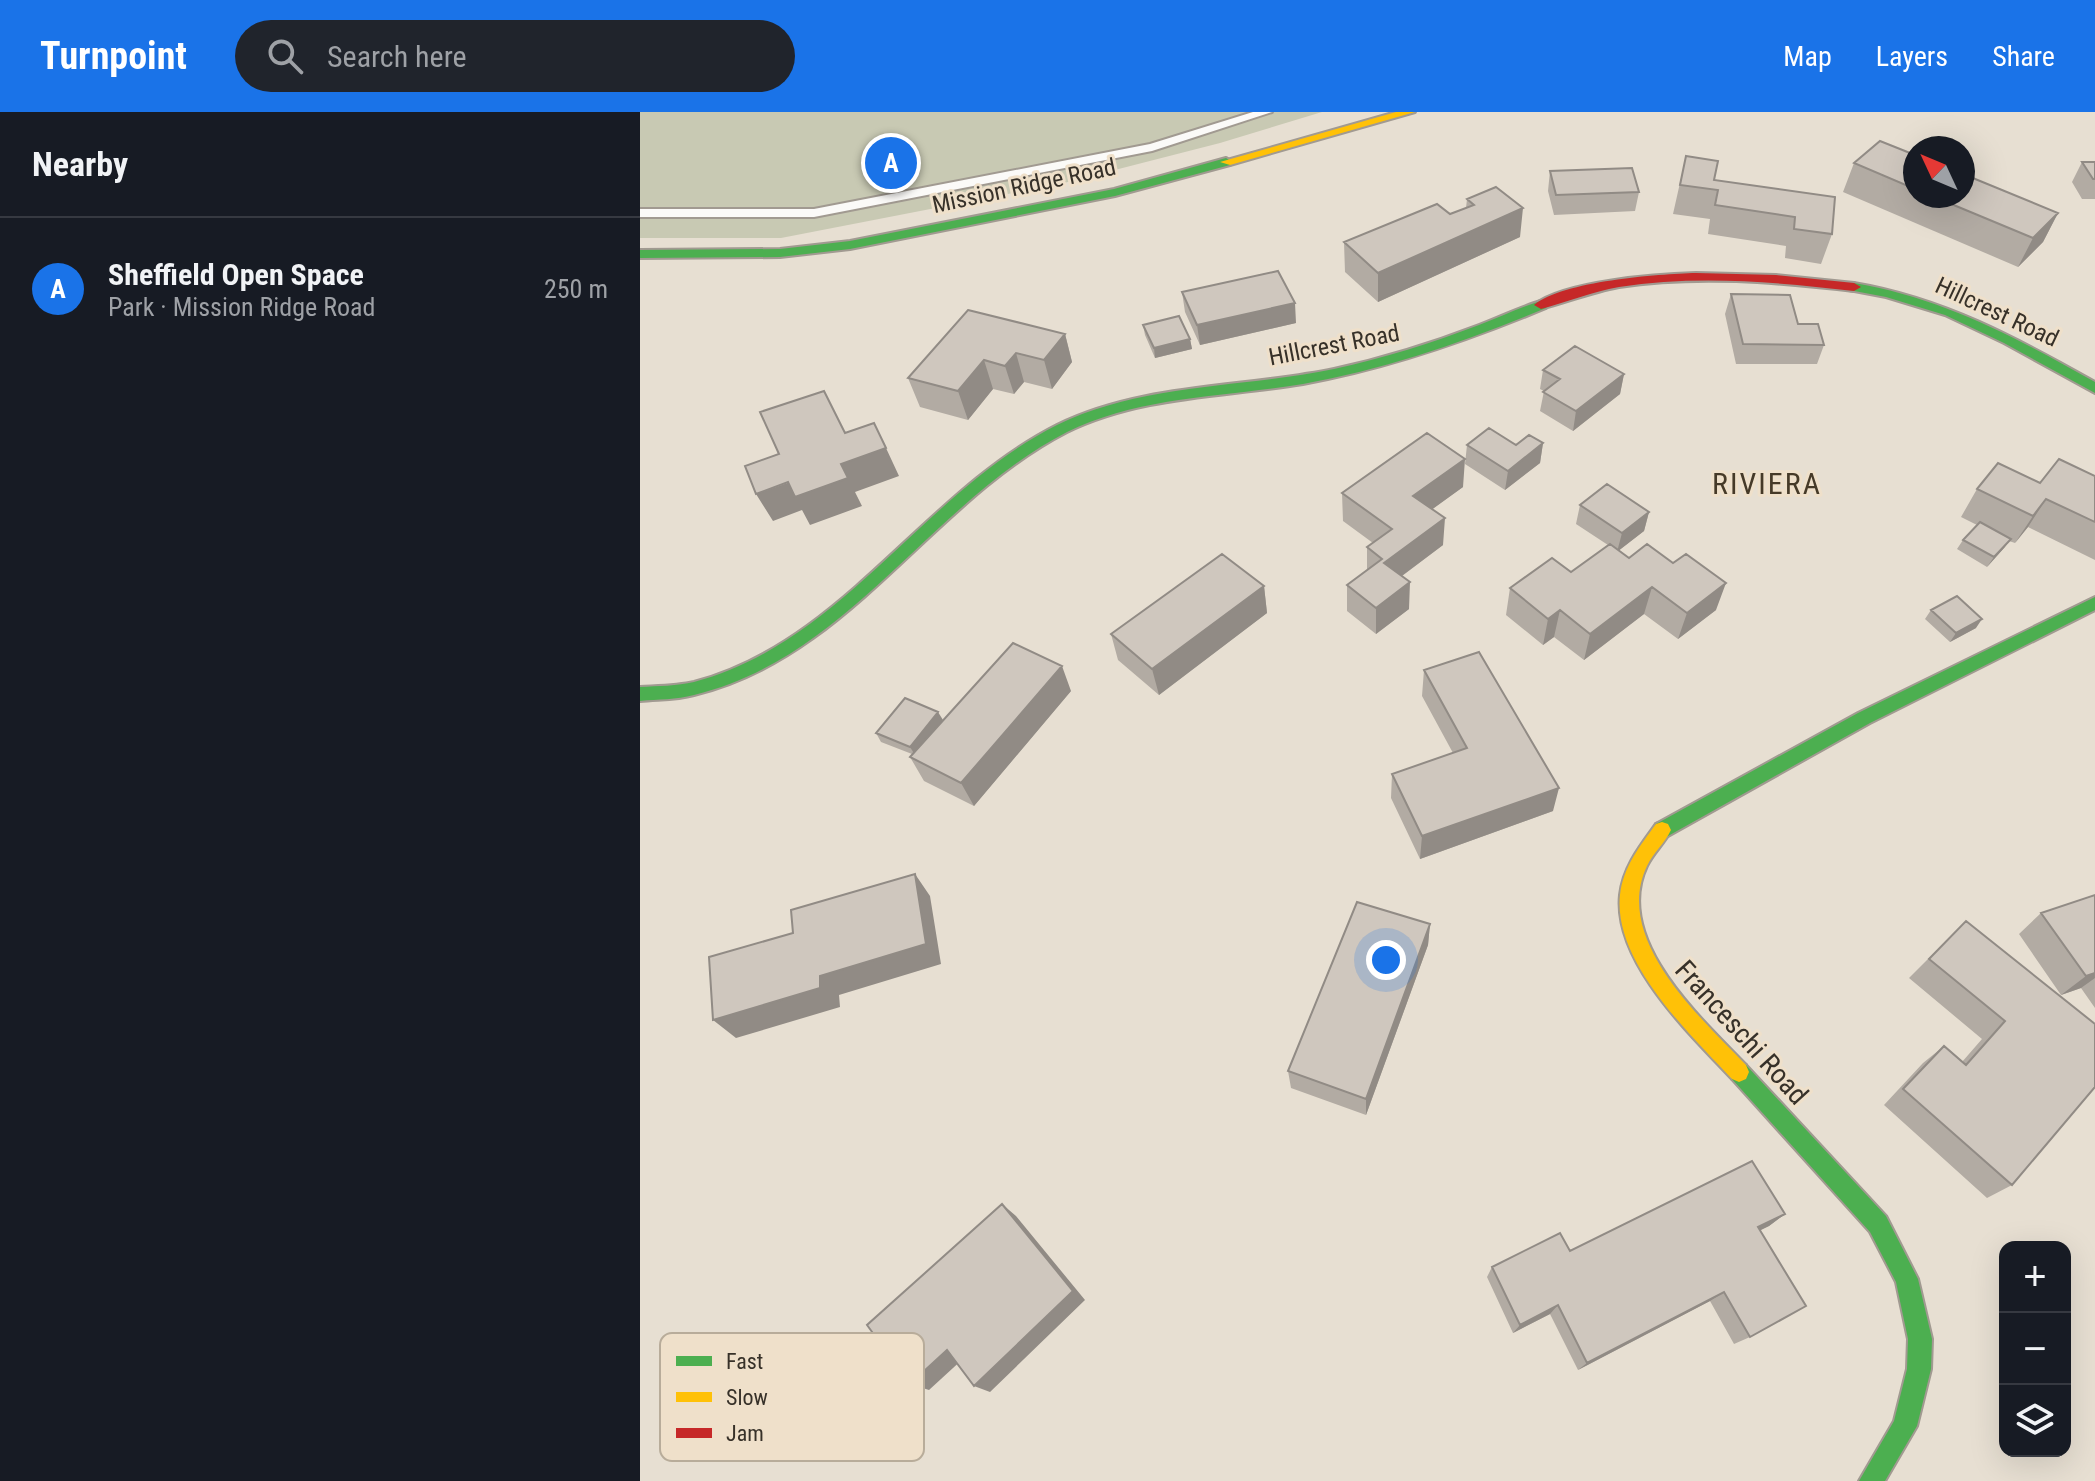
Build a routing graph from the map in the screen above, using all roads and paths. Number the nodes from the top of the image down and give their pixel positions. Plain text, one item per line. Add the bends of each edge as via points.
1 (1266, 112) edge
2 (1409, 112) edge
3 (640, 213) edge
4 (640, 254) edge
5 (2095, 388) edge
6 (2095, 603) edge
7 (640, 694) edge
8 (1871, 1481) edge

1 - 3 lane via 1152,147 814,213
2 - 4 street, Mission Ridge Road via 1115,192 881,239 780,253
5 - 7 street, Hillcrest Road via 1938,308 1881,291 1725,277 1642,280 1595,288 1415,353 1343,372 1143,403 1064,429 1004,464 884,573 776,655 695,690
6 - 8 street, Franceschi Road via 1667,824 1642,852 1630,886 1636,945 1658,984 1878,1224 1907,1279 1920,1339 1919,1369 1905,1426

